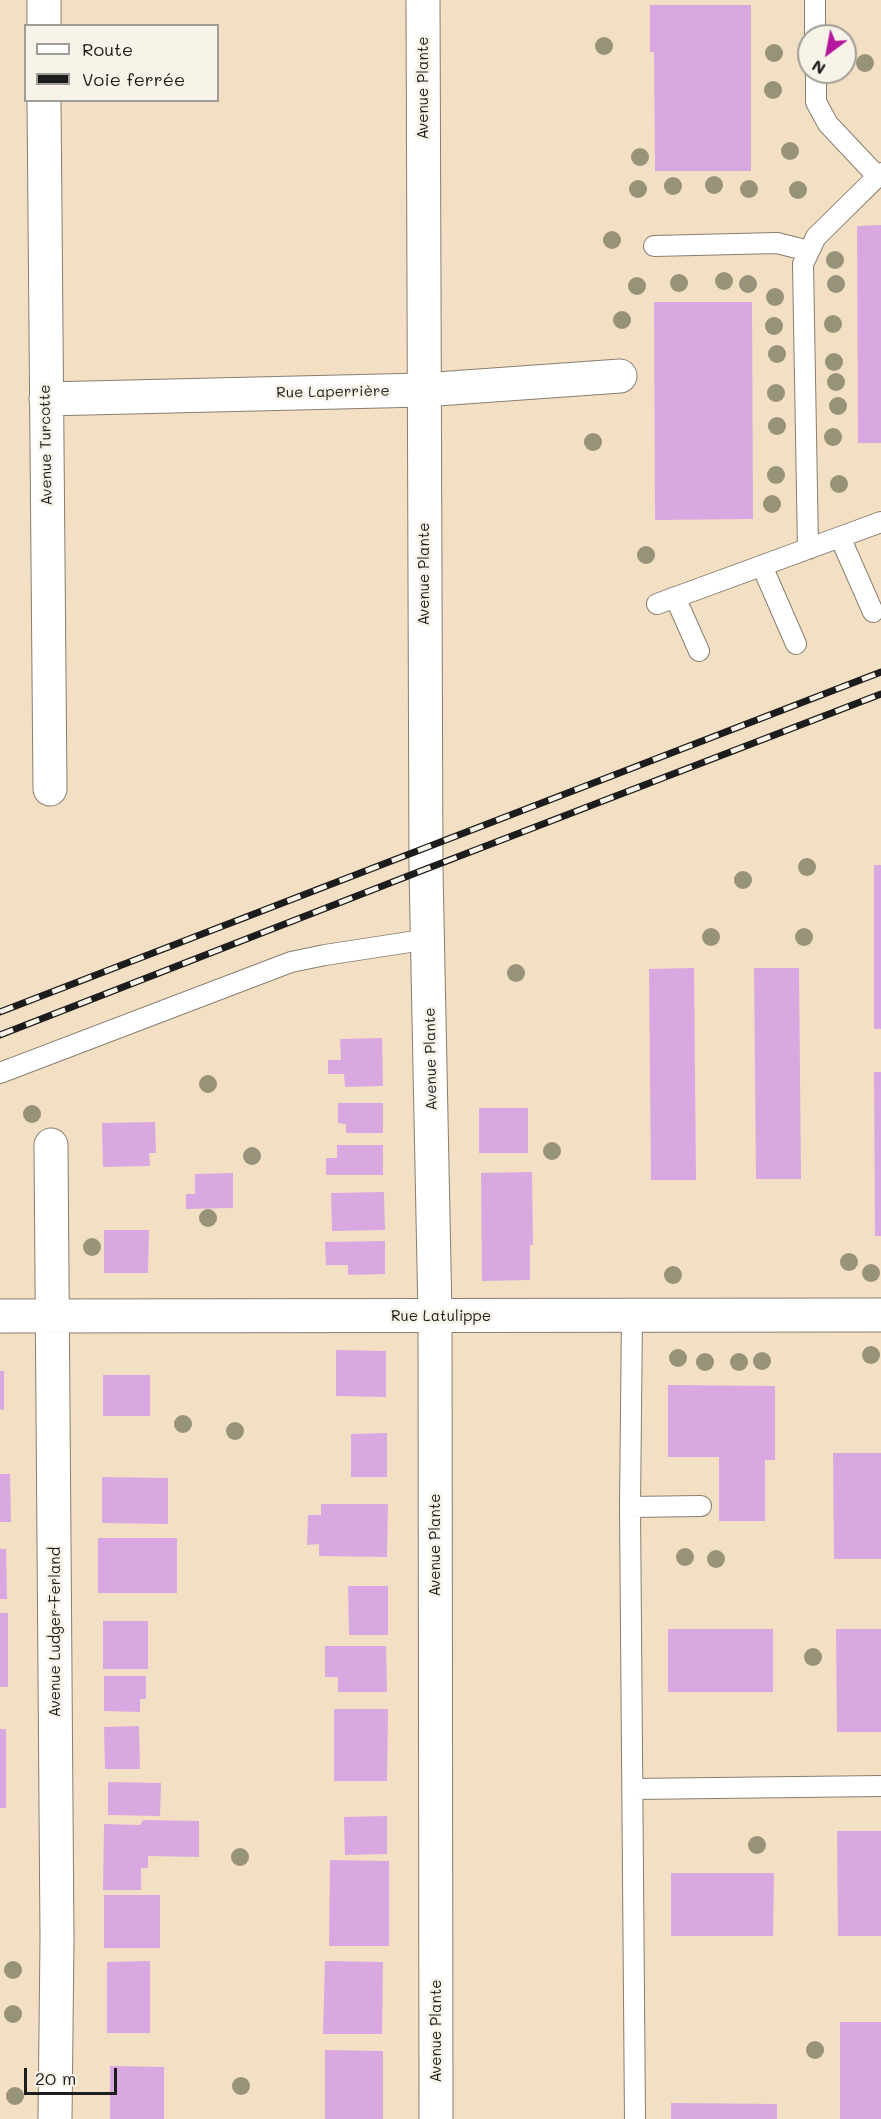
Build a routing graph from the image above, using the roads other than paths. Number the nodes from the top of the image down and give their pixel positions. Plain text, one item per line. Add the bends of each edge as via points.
1 (44, 0) edge
2 (423, 0) edge
3 (815, 0) edge
4 (44, 24) edge
5 (815, 24) edge
6 (816, 84) edge
7 (45, 102) edge
8 (879, 175) edge
9 (654, 246) dead end
10 (809, 252) junction
11 (620, 376) dead end
12 (423, 390) junction
13 (46, 399) junction
14 (881, 522) edge
15 (840, 537) junction
16 (808, 549) junction
17 (762, 566) junction
18 (873, 612) dead end
19 (796, 644) dead end
20 (699, 651) dead end
21 (50, 789) dead end
22 (429, 939) junction
23 (0, 1073) edge
24 (51, 1145) dead end
25 (632, 1315) junction
26 (881, 1315) edge
27 (0, 1316) edge
28 (54, 1316) junction
29 (435, 1316) junction
30 (701, 1506) dead end
31 (630, 1507) junction
32 (881, 1786) edge
33 (633, 1789) junction
34 (55, 2119) edge
35 (436, 2119) edge
36 (635, 2119) edge

1 - 4 street
2 - 12 street, Avenue Plante
3 - 5 lane
6 - 8 lane via 816,102 828,124
7 - 13 street, Avenue Turcotte
8 - 10 lane via 816,237
9 - 10 lane via 777,243
10 - 16 lane via 803,264
11 - 12 street, Rue Laperrière
12 - 13 street, Rue Laperrière
12 - 22 street, Avenue Plante
13 - 21 street, Avenue Turcotte
14 - 15 lane
15 - 16 lane
15 - 18 lane
16 - 17 lane
17 - 19 lane
17 - 20 lane via 666,601
22 - 23 lane via 291,962
22 - 29 street, Avenue Plante
24 - 28 street, Avenue Ludger-Ferland
25 - 26 street, Rue Latulippe
25 - 29 street, Rue Latulippe
25 - 31 lane
27 - 28 street, Rue Latulippe
28 - 29 street, Rue Latulippe
28 - 34 street, Avenue Ludger-Ferland
29 - 35 street, Avenue Plante
30 - 31 lane
31 - 33 lane
32 - 33 lane
33 - 36 lane

